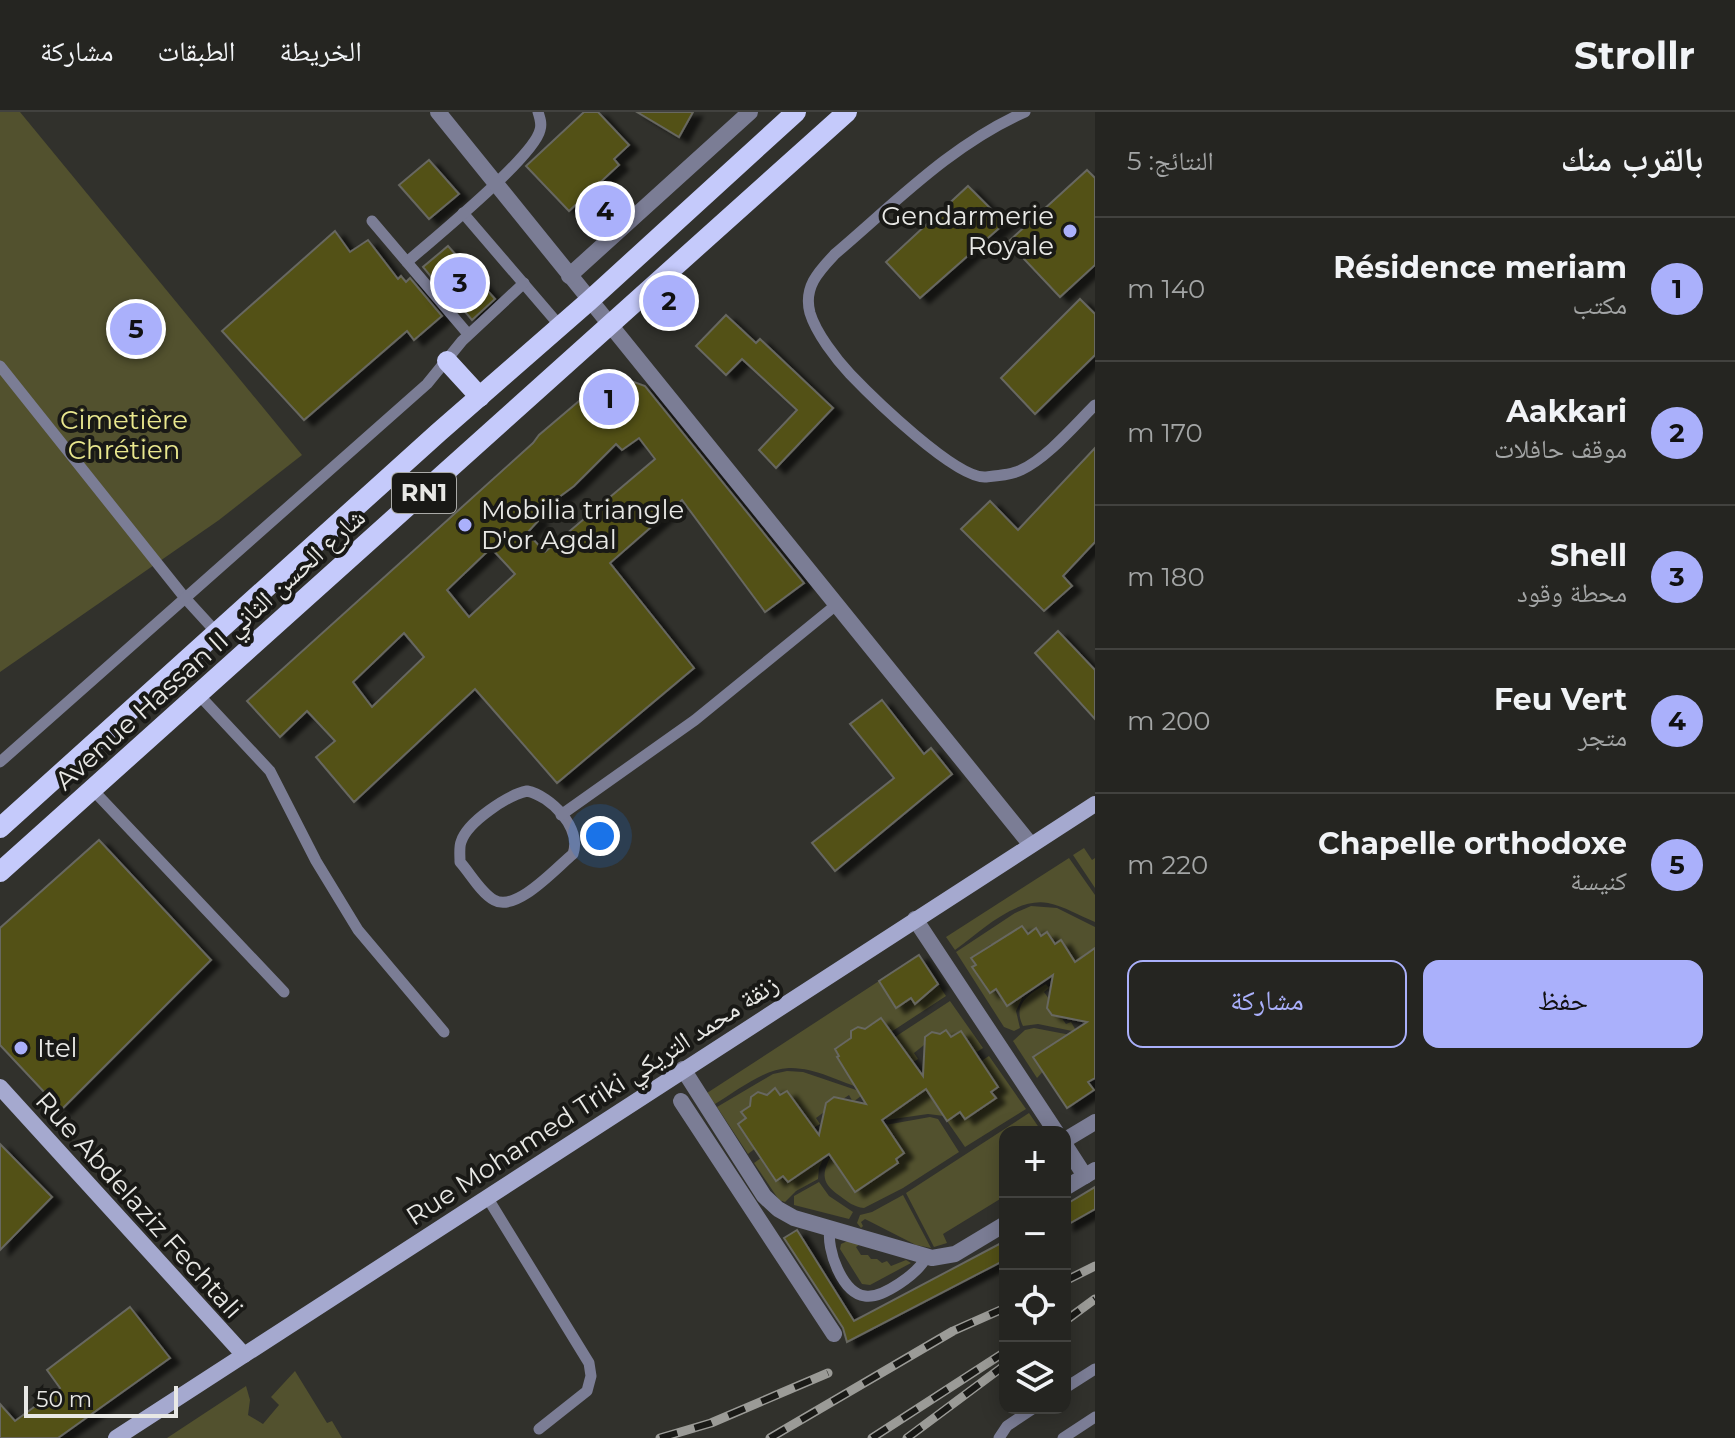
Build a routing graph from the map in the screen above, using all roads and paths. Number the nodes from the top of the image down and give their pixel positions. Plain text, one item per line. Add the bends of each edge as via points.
1 (438, 112) edge
2 (538, 112) edge
3 (750, 112) edge
4 (796, 112) edge
5 (847, 112) edge
6 (1025, 112) edge
7 (496, 183) junction
8 (463, 213) junction
9 (372, 221) dead end
10 (407, 262) junction
11 (569, 276) junction
12 (524, 283) junction
13 (589, 301) junction
14 (560, 326) junction
15 (609, 326) junction
16 (468, 334) junction
17 (447, 361) junction
18 (0, 366) edge
19 (480, 397) junction
20 (1095, 405) edge
21 (185, 598) junction
22 (836, 605) junction
23 (217, 633) junction
24 (199, 695) junction
25 (0, 762) edge
26 (92, 789) junction
27 (1095, 804) edge
28 (561, 815) junction
29 (0, 828) edge
30 (1031, 845) junction
31 (0, 872) edge
32 (915, 919) junction
33 (284, 992) dead end
34 (444, 1032) dead end
35 (683, 1069) junction
36 (0, 1087) edge
37 (681, 1101) dead end
38 (1095, 1122) edge
39 (1052, 1126) edge
40 (1071, 1139) edge
41 (1071, 1150) edge
42 (1090, 1173) edge
43 (1071, 1184) edge
44 (487, 1197) junction
45 (999, 1228) edge
46 (830, 1229) junction
47 (926, 1257) junction
48 (834, 1334) dead end
49 (244, 1355) junction
50 (1095, 1369) edge
51 (1071, 1384) edge
52 (1025, 1414) edge
53 (1095, 1417) edge
54 (1007, 1426) junction
55 (539, 1429) dead end
56 (116, 1438) edge
57 (999, 1438) edge
58 (1015, 1438) edge
59 (1063, 1438) edge

1 - 7 street
2 - 7 lane via 536,141
3 - 11 street
4 - 13 main road, Avenue Hassan II شارع الحسن الثاني / RN1
5 - 15 main road, Avenue Hassan II شارع الحسن الثاني / RN1
6 - 20 lane via 963,145 835,254 809,289 810,313 848,372 899,421 956,468 981,477 1021,471
7 - 8 lane
7 - 11 street
8 - 10 lane
8 - 12 lane
9 - 10 lane
10 - 16 lane
11 - 13 street
12 - 14 lane
12 - 16 lane
13 - 14 main road, Avenue Hassan II شارع الحسن الثاني / RN1
13 - 15 street
14 - 19 main road, Avenue Hassan II شارع الحسن الثاني / RN1
15 - 22 street
15 - 24 main road, Avenue Hassan II شارع الحسن الثاني / RN1
16 - 17 lane
17 - 19 main road
17 - 21 lane
18 - 21 lane
19 - 23 main road, Avenue Hassan II شارع الحسن الثاني / RN1
21 - 23 lane
21 - 25 lane
22 - 28 lane via 695,720
22 - 30 street
23 - 29 main road, Avenue Hassan II شارع الحسن الثاني / RN1
24 - 26 main road, Avenue Hassan II شارع الحسن الثاني / RN1
24 - 34 lane via 270,771 358,930
26 - 31 main road, Avenue Hassan II شارع الحسن الثاني / RN1
26 - 33 lane
27 - 30 street, Rue Mohamed Triki زنقة محمد التريكي
28 - 28 lane via 577,843 573,854 518,900 492,900 460,862 467,829 511,795 542,794
30 - 32 street, Rue Mohamed Triki زنقة محمد التريكي
32 - 35 street, Rue Mohamed Triki زنقة محمد التريكي
32 - 39 street
35 - 44 street, Rue Mohamed Triki زنقة محمد التريكي
35 - 46 street via 770,1203 786,1215
36 - 49 street, Rue Abdelaziz Fechtali
37 - 48 street
38 - 40 street
41 - 42 street
42 - 43 street
44 - 49 street, Rue Mohamed Triki زنقة محمد التريكي
44 - 55 lane via 589,1363 587,1391
45 - 47 street via 955,1254
46 - 47 street
46 - 47 lane via 833,1261 861,1295 874,1296 911,1276
49 - 56 street, Rue Mohamed Triki زنقة محمد التريكي
50 - 51 lane
52 - 54 lane
53 - 59 lane
54 - 57 lane
54 - 58 lane

